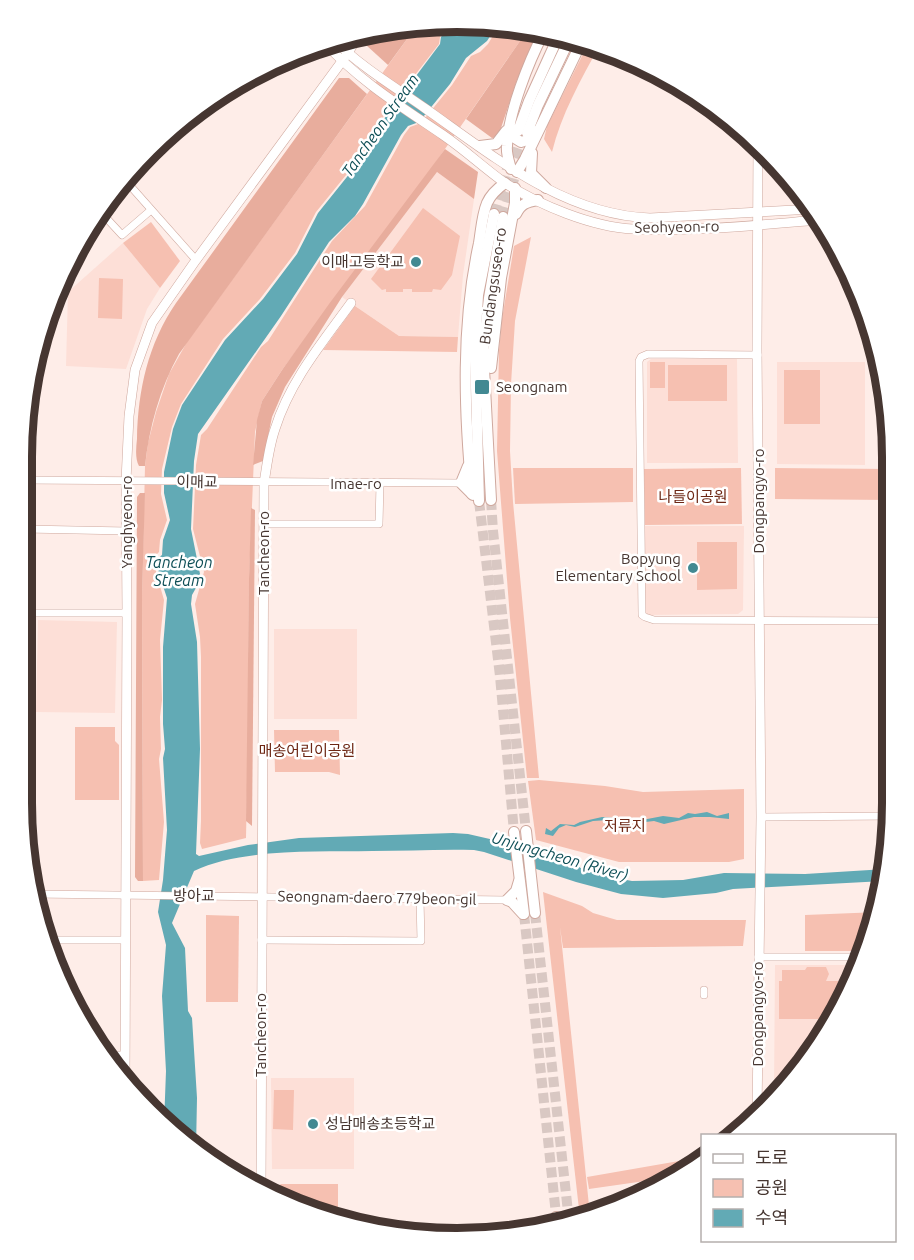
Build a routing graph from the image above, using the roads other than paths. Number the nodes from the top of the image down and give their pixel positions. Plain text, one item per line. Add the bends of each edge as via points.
1 (540, 40) edge
2 (554, 43) edge
3 (353, 45) edge
4 (566, 46) edge
5 (339, 48) edge
6 (578, 49) edge
7 (334, 50) edge
8 (345, 58) junction
9 (566, 74) junction
10 (518, 96) junction
11 (522, 133) junction
12 (480, 146) junction
13 (758, 156) edge
14 (512, 178) junction
15 (130, 185) edge
16 (546, 188) junction
17 (538, 200) junction
18 (151, 210) junction
19 (803, 210) edge
20 (757, 213) junction
21 (106, 217) edge
22 (503, 218) junction
23 (811, 221) edge
24 (757, 225) junction
25 (196, 260) junction
26 (351, 303) dead end
27 (758, 355) junction
28 (469, 460) junction
29 (32, 480) edge
30 (126, 481) junction
31 (251, 483) joint
32 (264, 483) junction
33 (461, 483) junction
34 (380, 484) junction
35 (476, 500) junction
36 (491, 500) tunnel mouth
37 (264, 524) junction
38 (32, 529) edge
39 (127, 531) junction
40 (32, 613) edge
41 (128, 614) junction
42 (760, 620) junction
43 (882, 621) edge
44 (761, 816) junction
45 (882, 816) edge
46 (514, 835) tunnel mouth
47 (527, 836) tunnel mouth
48 (42, 894) edge
49 (126, 896) junction
50 (247, 896) joint
51 (261, 896) junction
52 (515, 896) junction
53 (420, 899) junction
54 (54, 940) edge
55 (125, 940) junction
56 (261, 940) junction
57 (758, 957) junction
58 (853, 957) edge
59 (114, 1055) edge
60 (126, 1055) junction
61 (126, 1071) edge
62 (757, 1105) edge
63 (261, 1181) edge

1 - 10 highway
2 - 11 highway
3 - 8 main road, Yanghyeon-ro
4 - 11 highway
5 - 8 main road
6 - 9 highway
7 - 8 main road
8 - 12 main road, Seohyeon-ro via 373,72
8 - 14 main road, Seohyeon-ro via 366,82
8 - 25 main road, Yanghyeon-ro
9 - 10 highway via 531,139 524,142 510,132
9 - 11 highway
10 - 11 highway
11 - 12 highway
11 - 14 highway
11 - 14 highway via 506,150
11 - 16 highway via 531,173
12 - 14 main road, Seohyeon-ro
13 - 20 main road, Dongpangyo-ro
14 - 16 main road, Seohyeon-ro
14 - 17 main road, Seohyeon-ro
14 - 22 highway via 515,203
14 - 28 highway via 495,191 487,204 472,273 466,391
15 - 18 street
16 - 20 main road, Seohyeon-ro via 594,208 629,217
17 - 22 highway via 527,201
17 - 24 main road, Seohyeon-ro via 587,221 631,229
18 - 21 street via 122,235
18 - 25 street
19 - 20 main road, Seohyeon-ro
20 - 24 main road, Dongpangyo-ro
22 - 35 highway, Bundangsuseo-ro via 478,295
22 - 36 highway via 501,279 491,355
23 - 24 main road, Seohyeon-ro
24 - 27 main road, Dongpangyo-ro
25 - 30 main road, Yanghyeon-ro via 152,323 139,358 130,401
26 - 32 main road, Tancheon-ro via 300,373 286,400 272,439
27 - 42 main road, Dongpangyo-ro
27 - 42 street via 644,354 639,372 642,615 654,620
28 - 33 highway
28 - 35 highway
29 - 30 street
30 - 31 street, 이매교
30 - 39 main road, Yanghyeon-ro
31 - 32 street, Imae-ro
32 - 34 street, Imae-ro
32 - 37 main road, Tancheon-ro
33 - 34 street, Imae-ro
33 - 35 highway
34 - 37 street via 379,524
37 - 51 main road, Tancheon-ro
38 - 39 street
39 - 41 main road, Yanghyeon-ro
40 - 41 street
41 - 49 main road, Yanghyeon-ro
42 - 43 street
42 - 44 main road, Dongpangyo-ro
44 - 45 street
44 - 57 main road, Dongpangyo-ro
46 - 52 highway via 520,878
47 - 52 highway via 534,897 530,914 519,907
48 - 49 street
49 - 50 street, 방아교
49 - 55 main road, Yanghyeon-ro
50 - 51 street, Seongnam-daero 779beon-gil
51 - 53 street, Seongnam-daero 779beon-gil
51 - 56 main road, Tancheon-ro
52 - 53 street, Seongnam-daero 779beon-gil
53 - 56 street via 421,941
54 - 55 street
55 - 60 main road, Yanghyeon-ro
56 - 63 main road, Tancheon-ro
57 - 58 street
57 - 62 main road, Dongpangyo-ro
59 - 60 street
60 - 61 main road, Yanghyeon-ro

